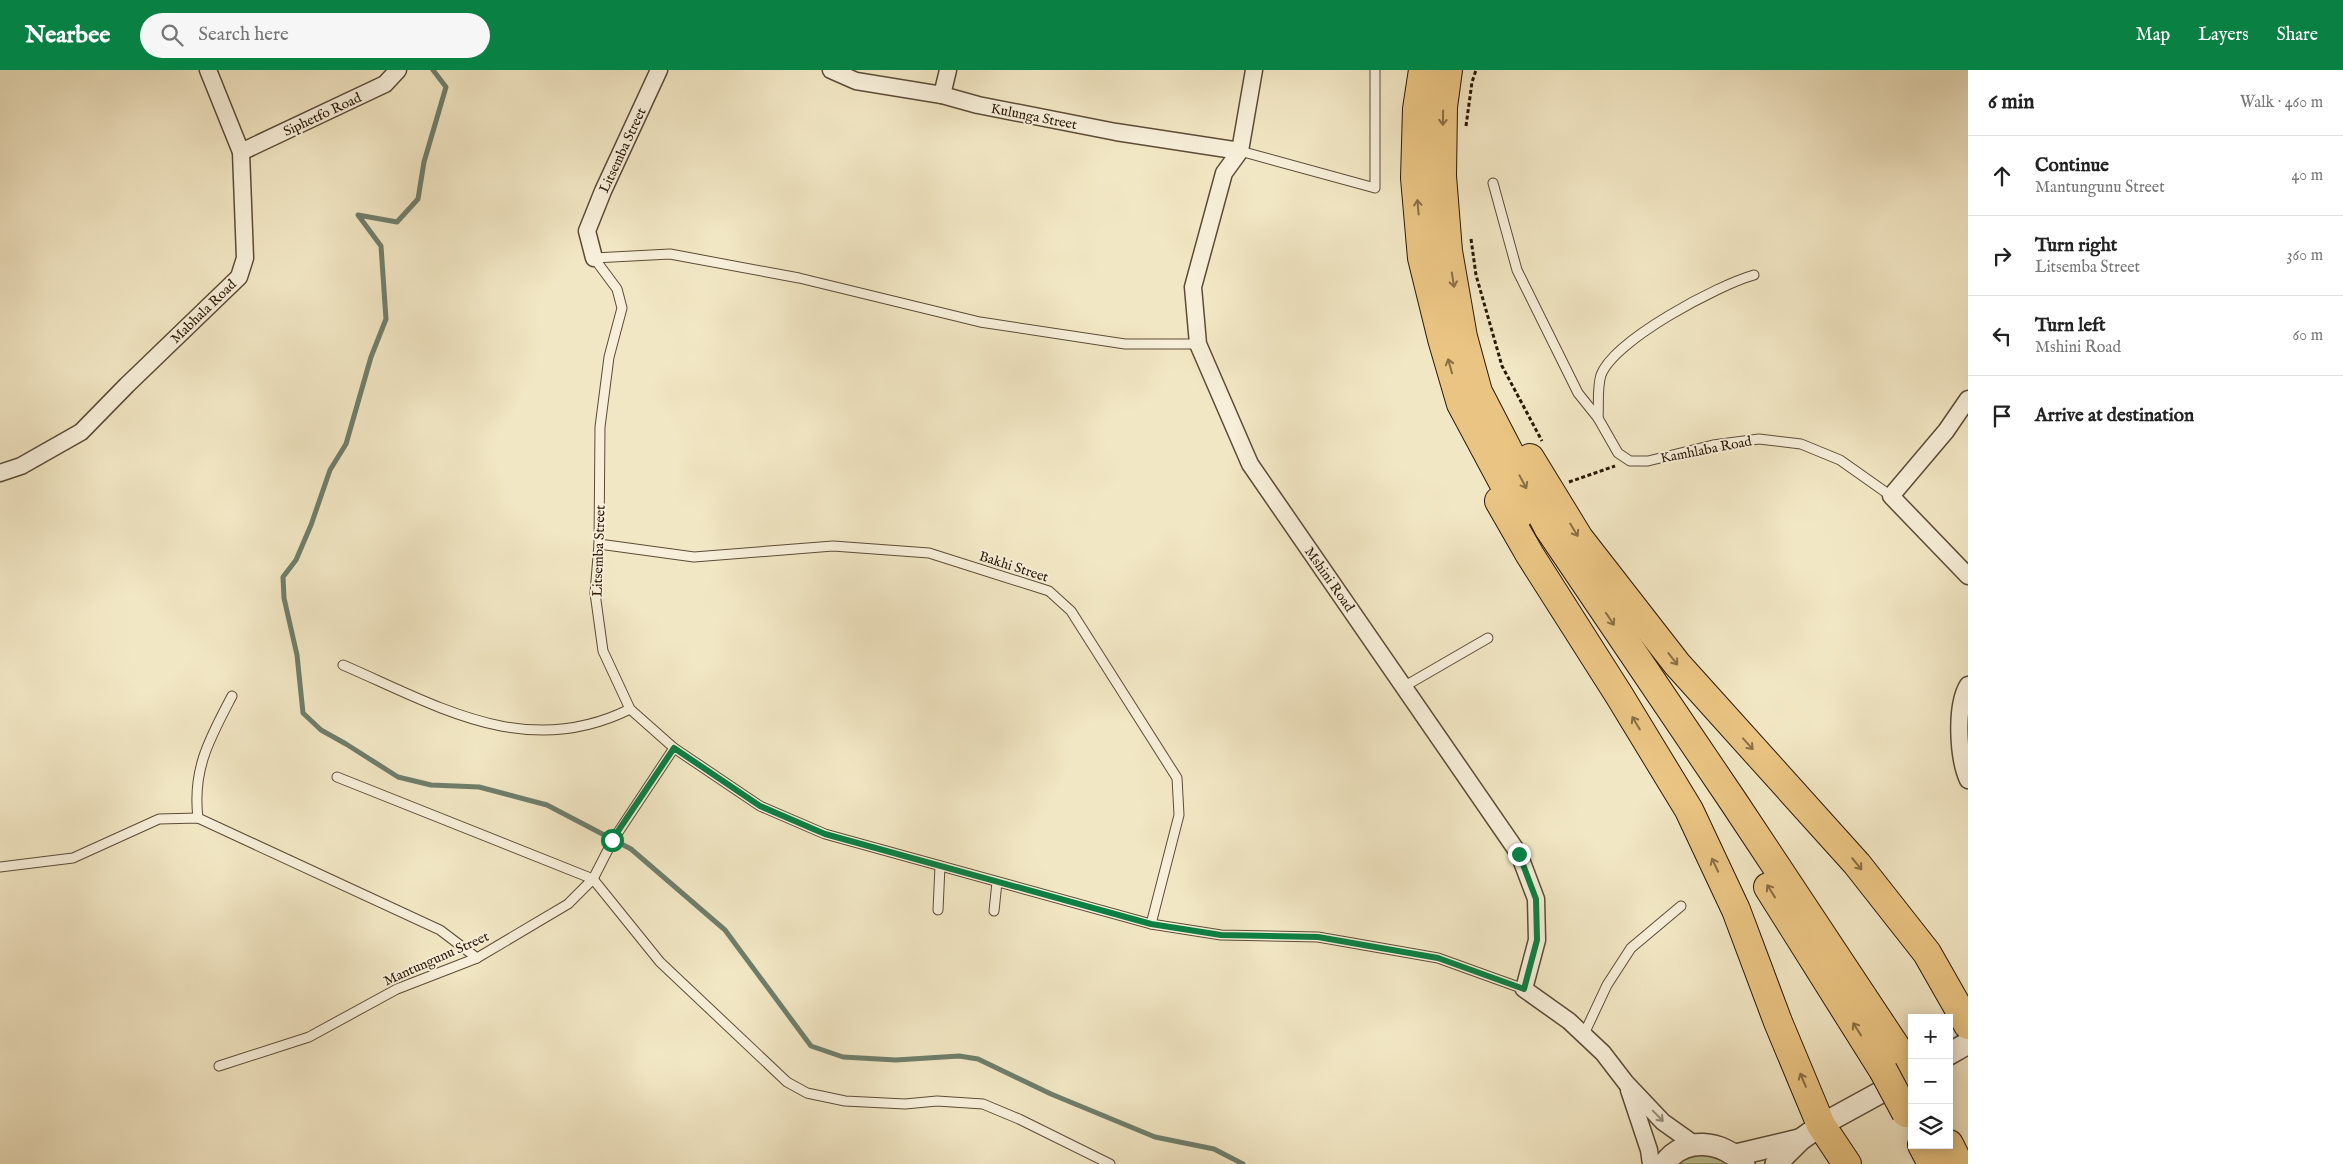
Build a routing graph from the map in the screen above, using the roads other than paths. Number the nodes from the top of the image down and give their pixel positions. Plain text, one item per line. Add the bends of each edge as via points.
1 (208, 70) edge
2 (398, 70) edge
3 (659, 70) edge
4 (831, 70) edge
5 (948, 70) edge
6 (1254, 70) edge
7 (1374, 70) edge
8 (1424, 70) edge
9 (1448, 70) edge
10 (942, 94) junction
11 (1240, 151) junction
12 (241, 152) junction
13 (1493, 183) dead end
14 (594, 258) junction
15 (1754, 275) dead end
16 (1462, 337) junction
17 (1198, 344) junction
18 (1968, 400) edge
19 (1461, 404) junction
20 (1598, 418) junction
21 (0, 473) edge
22 (1891, 496) junction
23 (599, 544) junction
24 (1968, 576) edge
25 (1488, 638) dead end
26 (343, 665) dead end
27 (1968, 685) edge
28 (1404, 686) junction
29 (232, 696) dead end
30 (630, 709) junction
31 (674, 748) junction
32 (336, 777) dead end
33 (1968, 780) edge
34 (198, 818) junction
35 (940, 866) junction
36 (0, 867) edge
37 (593, 879) junction
38 (997, 882) junction
39 (1682, 906) dead end
40 (938, 910) dead end
41 (994, 911) dead end
42 (1151, 924) junction
43 (478, 958) junction
44 (1524, 989) junction
45 (1968, 1025) edge
46 (1584, 1034) junction
47 (1968, 1043) edge
48 (1953, 1052) edge
49 (219, 1066) dead end
50 (1903, 1069) edge
51 (1626, 1083) junction
52 (1908, 1111) edge
53 (1810, 1133) junction
54 (1694, 1144) junction
55 (1924, 1149) edge
56 (1952, 1149) edge
57 (1740, 1160) edge
58 (1110, 1164) edge
59 (1651, 1164) edge
60 (1664, 1164) edge
61 (1776, 1164) edge
62 (1846, 1164) edge
63 (1932, 1164) edge
64 (1959, 1164) edge

1 - 12 street, Mabhala Road
2 - 12 street, Siphetfo Road via 385,84
3 - 14 street, Litsemba Street via 587,231
4 - 10 street, Kulunga Street via 856,81
5 - 10 street
6 - 11 street
7 - 11 lane via 1375,188
19 -> 8 highway via 1422,258 1415,178 1417,109
9 -> 16 highway via 1443,107 1442,176 1448,251
10 - 11 street, Kulunga Street via 978,105 1116,132
11 - 17 street, Mshini Road via 1224,173 1193,287
12 - 21 street, Mabhala Road via 245,258 238,276 81,432 20,466
13 - 20 lane via 1516,270 1578,393
14 - 17 lane via 670,254 799,278 980,322 1125,344
14 - 23 lane, Litsemba Street via 617,290 622,308 609,357 600,427
15 - 20 lane via 1700,296 1633,341 1611,361 1601,376
16 -> 45 highway via 1579,538 1678,664 1857,864 1927,953
16 -> 50 highway via 1478,392 1549,529
17 - 28 street, Mshini Road via 1250,464
18 - 22 street
50 -> 19 highway via 1727,821 1546,557
53 -> 19 highway via 1778,1022 1736,910 1689,810 1525,547 1482,470
20 - 22 lane, Kamhlaba Road via 1618,454 1630,461 1648,461 1713,445 1759,439 1801,444 1840,460
22 - 24 street, Kamhlaba Road
23 - 30 lane, Litsemba Street via 595,593 603,651
23 - 42 lane, Bakhi Street via 694,557 834,546 929,553 1049,591 1071,611 1177,778 1179,815
25 - 28 lane
26 - 30 lane via 427,705 461,717 506,726 543,731 575,729
27 - 33 street via 1964,691 1959,731
28 - 44 street, Mshini Road via 1519,854 1536,899 1537,940
29 - 34 lane via 211,736 200,768 195,795
30 - 31 lane, Litsemba Street
31 - 35 lane, Litsemba Street via 760,806 825,834
31 - 37 lane, Mantungunu Street via 612,840
32 - 37 lane
34 - 36 lane via 159,819 73,858
34 - 43 lane via 440,930
35 - 38 lane, Litsemba Street
35 - 40 lane
37 - 43 lane, Mantungunu Street via 568,904
37 - 58 lane via 660,962 787,1082 807,1093 845,1101 983,1104
38 - 41 lane
38 - 42 lane, Litsemba Street
39 - 46 lane via 1631,948 1607,984
42 - 44 lane, Litsemba Street via 1221,935 1318,937 1438,958
43 - 49 lane, Mantungunu Street via 397,989 309,1037
44 - 46 street, Litsemba Street
46 - 51 street, Litsemba Street
47 - 48 street
50 - 52 highway, bridge
50 - 53 street
51 -> 54 street, Litsemba Street via 1663,1122
51 - 59 street, Litsemba Street
53 - 57 street
53 - 61 street
53 - 62 highway
54 - 57 street via 1723,1148
54 - 60 street via 1680,1149
55 - 63 highway
56 - 64 highway

